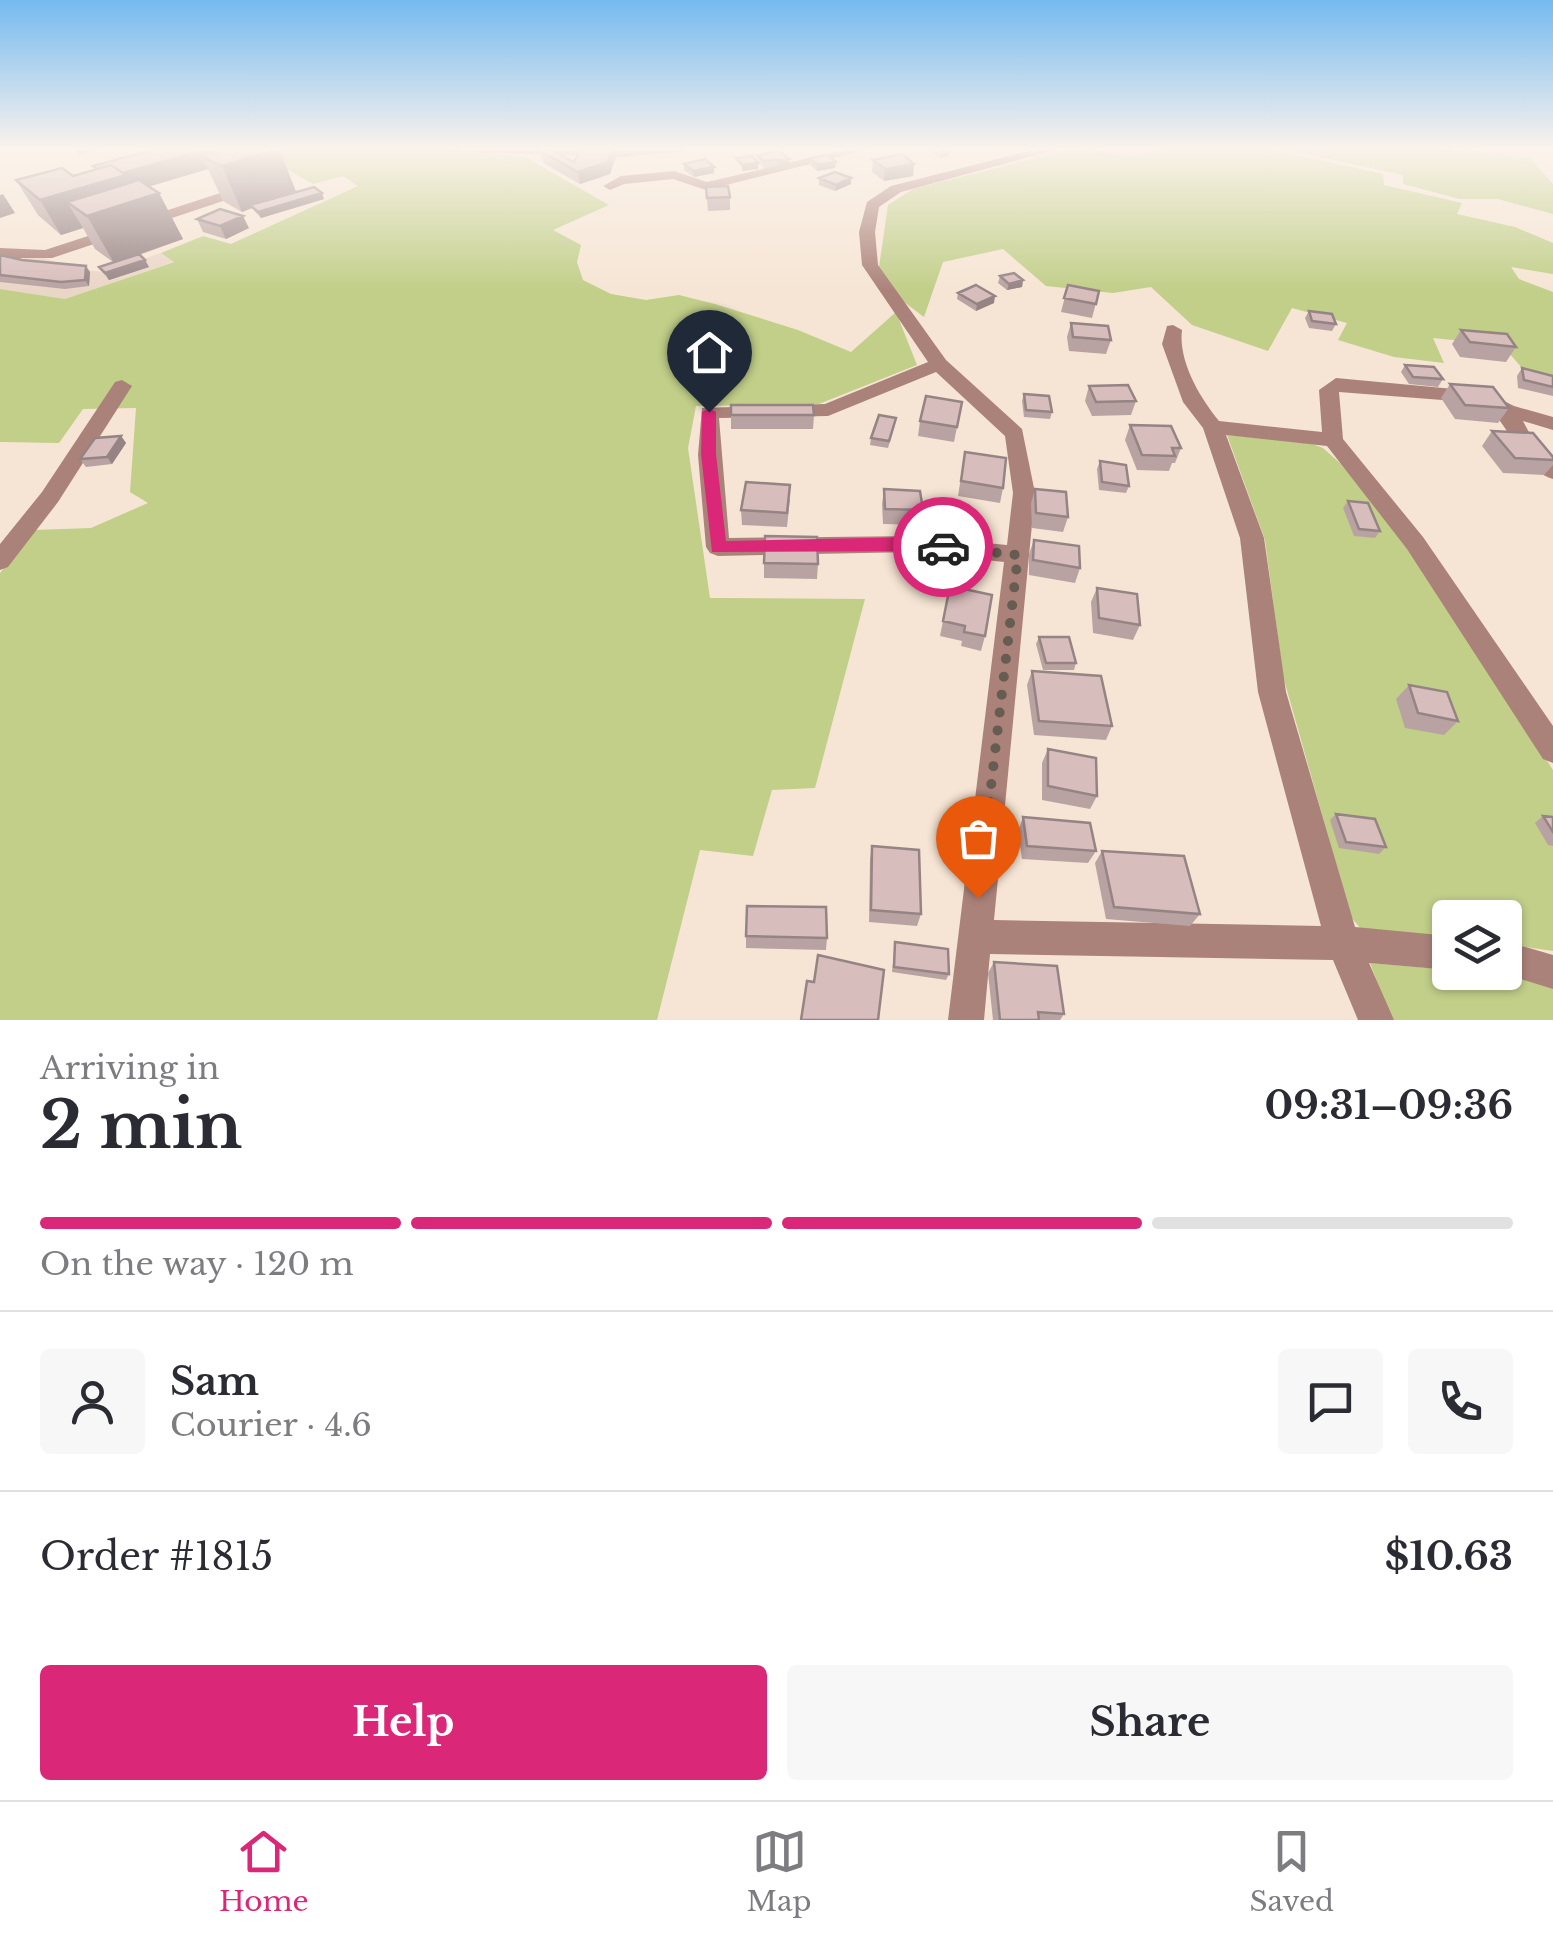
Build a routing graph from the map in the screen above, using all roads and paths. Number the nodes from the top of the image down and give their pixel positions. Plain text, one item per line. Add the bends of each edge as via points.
1 (224, 196) edge
2 (886, 196) edge
3 (0, 253) edge
4 (1173, 330) dead end
5 (939, 364) junction
6 (122, 386) dead end
7 (1507, 410) junction
8 (1553, 424) edge
9 (1212, 426) junction
10 (1333, 440) junction
11 (1553, 472) edge
12 (1018, 555) junction
13 (0, 562) edge
14 (1553, 750) edge
15 (974, 936) junction
16 (1343, 943) junction
17 (1432, 951) edge
18 (1522, 963) edge
19 (1553, 972) edge
20 (966, 1020) edge
21 (1376, 1020) edge

1 - 3 street via 46,255
2 - 5 street via 872,205 870,264
4 - 9 street via 1171,344 1193,402
5 - 12 street via 1015,434 1024,493
5 - 12 street via 828,410 709,412 718,547 914,544
6 - 13 street
7 - 8 street
7 - 10 street via 1486,398 1336,384 1329,390
7 - 11 street via 1522,440
9 - 10 street
9 - 16 street via 1252,538 1272,692
10 - 14 street via 1416,543
12 - 15 street
15 - 16 street
15 - 20 street
16 - 17 street
16 - 21 street
18 - 19 street

